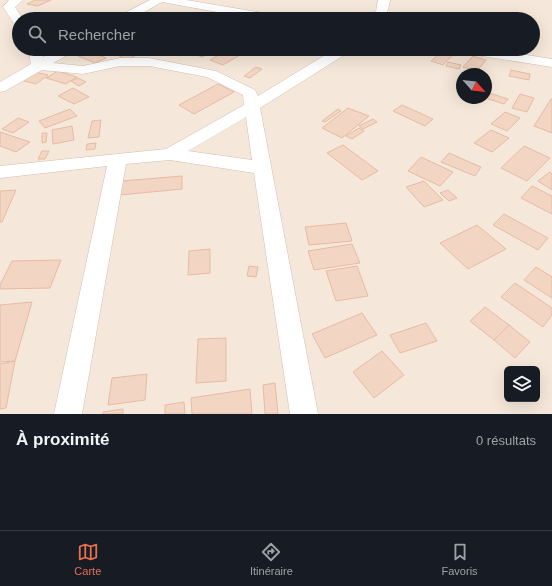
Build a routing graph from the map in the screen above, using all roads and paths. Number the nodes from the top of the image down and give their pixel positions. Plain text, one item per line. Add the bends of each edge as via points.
1 (17, 0) edge
2 (158, 0) edge
3 (166, 0) edge
4 (384, 0) edge
5 (12, 12) edge
6 (136, 12) edge
7 (235, 12) edge
8 (382, 12) edge
9 (333, 56) edge
10 (508, 56) edge
11 (37, 57) edge
12 (552, 63) edge
13 (0, 88) edge
14 (253, 106) junction
15 (170, 154) junction
16 (118, 160) junction
17 (263, 168) junction
18 (0, 172) edge
19 (68, 414) edge
20 (304, 414) edge

1 - 5 street via 9,7
2 - 6 street
3 - 7 street
4 - 8 street
9 - 14 street
10 - 12 street
11 - 13 street
11 - 14 street via 72,70 120,62 149,62 211,74 250,93
14 - 15 street
14 - 17 street
15 - 16 street
15 - 17 street
16 - 18 street
16 - 19 street
17 - 20 street

